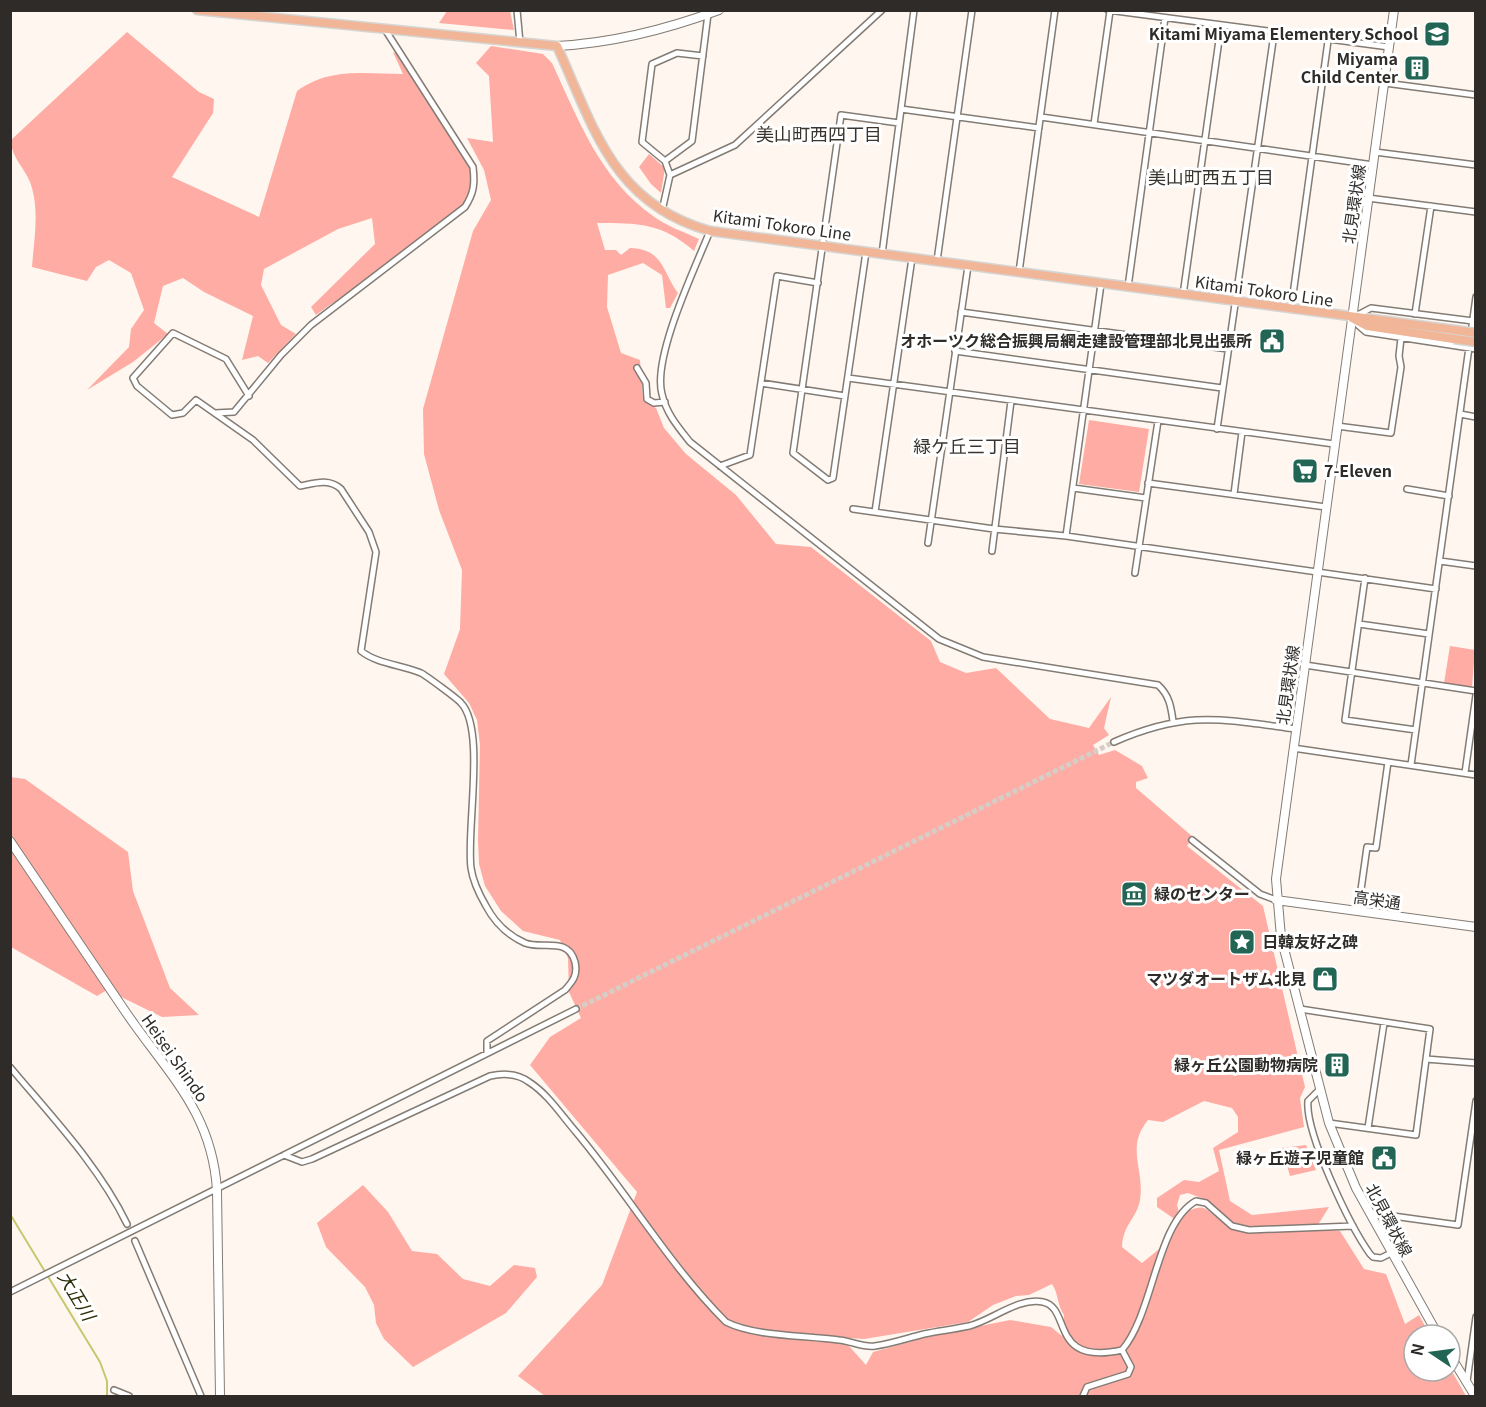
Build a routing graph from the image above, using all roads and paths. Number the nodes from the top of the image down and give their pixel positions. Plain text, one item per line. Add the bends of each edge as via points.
1 (197, 10) edge
2 (517, 10) edge
3 (719, 10) edge
4 (882, 10) edge
5 (914, 10) edge
6 (972, 10) edge
7 (1055, 10) edge
8 (1177, 10) edge
9 (1395, 10) edge
10 (1109, 11) edge
11 (708, 14) junction
12 (1165, 18) junction
13 (1176, 19) junction
14 (1221, 26) junction
15 (386, 31) junction
16 (1274, 34) junction
17 (1328, 41) junction
18 (519, 42) junction
19 (557, 46) junction
20 (1389, 47) junction
21 (703, 56) junction
22 (1385, 83) junction
23 (1476, 95) edge
24 (901, 108) junction
25 (957, 116) junction
26 (1041, 117) junction
27 (899, 123) junction
28 (1094, 124) junction
29 (1039, 128) junction
30 (1150, 133) junction
31 (1205, 141) junction
32 (1259, 148) junction
33 (1375, 152) junction
34 (1312, 156) junction
35 (665, 161) junction
36 (1373, 165) junction
37 (1476, 165) edge
38 (670, 175) junction
39 (1368, 198) junction
40 (1431, 206) junction
41 (662, 211) junction
42 (1476, 212) edge
43 (710, 231) junction
44 (823, 246) junction
45 (866, 252) junction
46 (882, 254) junction
47 (912, 258) junction
48 (937, 261) junction
49 (968, 266) junction
50 (1019, 272) junction
51 (818, 283) junction
52 (1101, 284) junction
53 (1128, 287) junction
54 (1183, 295) junction
55 (1476, 297) edge
56 (1236, 302) junction
57 (1291, 310) junction
58 (962, 312) junction
59 (1415, 314) junction
60 (1351, 318) junction
61 (1474, 321) edge
62 (1094, 331) junction
63 (1476, 333) edge
64 (1454, 334) junction
65 (1401, 338) junction
66 (1473, 346) edge
67 (1228, 349) junction
68 (955, 351) junction
69 (637, 368) dead end
70 (1089, 370) junction
71 (848, 378) junction
72 (761, 383) junction
73 (894, 385) junction
74 (1222, 388) junction
75 (802, 390) junction
76 (949, 392) junction
77 (249, 396) junction
78 (845, 396) junction
79 (1011, 401) junction
80 (665, 402) junction
81 (1084, 410) junction
82 (215, 413) junction
83 (1460, 414) junction
84 (1476, 417) edge
85 (1158, 422) junction
86 (1337, 426) junction
87 (1217, 429) junction
88 (1242, 432) junction
89 (1334, 444) junction
90 (720, 466) junction
91 (1148, 483) junction
92 (1073, 488) junction
93 (1407, 489) dead end
94 (1234, 494) junction
95 (1449, 496) junction
96 (1146, 498) junction
97 (1326, 507) junction
98 (853, 509) dead end
99 (875, 512) junction
100 (932, 520) junction
101 (994, 529) junction
102 (1065, 536) junction
103 (928, 543) dead end
104 (1139, 546) junction
105 (992, 551) dead end
106 (1440, 561) junction
107 (1476, 566) edge
108 (1317, 571) junction
109 (1135, 573) dead end
110 (1365, 578) junction
111 (1436, 589) junction
112 (1359, 624) junction
113 (1429, 634) junction
114 (1305, 666) junction
115 (1352, 672) junction
116 (1422, 683) junction
117 (1476, 693) edge
118 (1173, 721) junction
119 (1296, 729) junction
120 (1416, 730) junction
121 (1114, 742) tunnel mouth
122 (1293, 748) junction
123 (1388, 762) junction
124 (1411, 765) junction
125 (1465, 773) junction
126 (1476, 775) edge
127 (1192, 840) dead end
128 (10, 841) edge
129 (1276, 900) junction
130 (1358, 911) junction
131 (1476, 927) edge
132 (576, 1009) tunnel mouth
133 (1300, 1009) junction
134 (1384, 1023) junction
135 (487, 1053) junction
136 (1426, 1059) junction
137 (1476, 1063) edge
138 (10, 1067) edge
139 (1319, 1090) junction
140 (1476, 1101) edge
141 (1329, 1123) junction
142 (1368, 1128) junction
143 (284, 1155) junction
144 (217, 1190) junction
145 (1371, 1213) junction
146 (127, 1224) tunnel mouth
147 (1353, 1226) junction
148 (135, 1241) tunnel mouth
149 (1391, 1253) junction
150 (10, 1292) edge
151 (1476, 1317) edge
152 (1431, 1323) edge
153 (1122, 1350) junction
154 (1462, 1375) edge
155 (1467, 1383) junction
156 (114, 1390) dead end
157 (129, 1396) edge
158 (201, 1396) edge
159 (220, 1396) edge
160 (1083, 1396) edge
161 (1475, 1396) edge

1 - 15 main road
2 - 18 street
3 - 11 main road
4 - 38 street via 735,145
5 - 24 street
6 - 25 street
7 - 26 street
8 - 13 street
9 - 20 main road, 北見環状線
10 - 12 street
10 - 28 street
11 - 19 main road via 601,44
11 - 21 street
12 - 13 street
12 - 30 street
13 - 14 street
14 - 16 street
14 - 31 street
15 - 18 main road
15 - 77 street via 473,167 474,191 465,207 311,325
16 - 17 street
16 - 32 street
17 - 20 street
17 - 34 street
18 - 19 main road
19 - 41 main road, Kitami Tokoro Line via 611,161 630,186
20 - 22 main road, 北見環状線
21 - 35 street via 692,141
21 - 35 street via 677,53 652,64 642,141
22 - 23 street
22 - 33 main road, 北見環状線
24 - 25 street
24 - 27 street
25 - 29 street
25 - 48 street
26 - 28 street
26 - 29 street
27 - 44 street via 841,115
27 - 46 street
28 - 30 street
29 - 50 street
30 - 31 street
30 - 53 street
31 - 32 street
31 - 54 street
32 - 34 street
32 - 56 street
33 - 36 main road, 北見環状線
33 - 37 street
34 - 36 street
34 - 57 street
35 - 38 street
36 - 39 main road, 北見環状線
38 - 41 street
39 - 40 street
39 - 60 main road, 北見環状線
40 - 42 street
40 - 59 street
41 - 43 main road, Kitami Tokoro Line
43 - 44 main road, Kitami Tokoro Line
43 - 80 street via 666,347 660,372
44 - 45 main road, Kitami Tokoro Line
44 - 51 street
45 - 46 main road, Kitami Tokoro Line
45 - 71 street
46 - 47 main road, Kitami Tokoro Line
47 - 48 main road, Kitami Tokoro Line
47 - 73 street
48 - 49 main road, Kitami Tokoro Line
49 - 50 main road, Kitami Tokoro Line
49 - 58 street
50 - 52 main road, Kitami Tokoro Line
51 - 72 street via 777,276
51 - 75 street
52 - 53 main road, Kitami Tokoro Line
52 - 62 street
53 - 54 main road, Kitami Tokoro Line
54 - 56 main road, Kitami Tokoro Line
55 - 61 street
56 - 57 main road, Kitami Tokoro Line
56 - 67 street
57 - 60 main road, Kitami Tokoro Line
58 - 62 street
58 - 68 street
59 - 60 street via 1371,308
59 - 61 street
60 - 64 main road, Kitami Tokoro Line via 1369,317
60 - 65 street via 1366,332
60 - 86 main road, 北見環状線
61 - 66 street
62 - 67 street
62 - 70 street
63 - 64 main road, Kitami Tokoro Line, bridge
64 - 66 main road, Kitami Tokoro Line, bridge
65 - 66 street
65 - 86 street via 1401,367 1391,434
66 - 83 street
67 - 74 street
68 - 70 street
68 - 76 street
69 - 80 street via 646,383 647,399
70 - 74 street
70 - 81 street
71 - 73 street
71 - 78 street
72 - 75 street
72 - 90 street via 750,454
73 - 76 street
73 - 99 street
74 - 87 street
75 - 78 street
75 - 78 street via 793,453 828,480 833,478
76 - 79 street
76 - 100 street
77 - 82 street via 234,412
77 - 82 street via 226,359 173,333 137,372 133,378 137,386 172,415 183,413 196,400
79 - 81 street
79 - 101 street
80 - 90 street via 672,421 690,442
81 - 85 street
81 - 92 street
82 - 135 street via 253,440 300,486 324,482 341,489 369,532 376,552 362,651 424,674 461,702 472,725 470,857 478,892 491,916 513,938 528,944 566,948 573,956 576,974 565,990 491,1037 486,1044
83 - 84 street
83 - 95 street
85 - 87 street
85 - 91 street
86 - 89 main road, 北見環状線
87 - 88 street
88 - 89 street
88 - 94 street
89 - 97 main road, 北見環状線
90 - 118 street via 939,639 983,657 1158,685 1170,702
91 - 94 street
91 - 96 street
92 - 96 street
92 - 102 street
93 - 95 street
94 - 97 street
95 - 106 street
96 - 104 street
97 - 108 main road, 北見環状線
98 - 99 street
99 - 100 street
100 - 101 street
100 - 103 street
101 - 102 street
101 - 105 street
102 - 104 street
104 - 108 street
104 - 109 street
106 - 107 street
106 - 111 street
108 - 110 street
108 - 114 main road, 北見環状線
110 - 111 street
110 - 112 street
111 - 113 street
112 - 113 street
112 - 115 street
113 - 116 street
114 - 115 street
114 - 119 main road, 北見環状線
115 - 116 street
115 - 120 street via 1345,720
116 - 117 street
116 - 120 street
117 - 125 street
118 - 119 street via 1225,720
118 - 121 street
119 - 122 main road, 北見環状線
120 - 124 street
122 - 123 street
122 - 129 main road, 北見環状線
123 - 124 street
123 - 130 street via 1376,848 1367,847
124 - 125 street
125 - 126 street
127 - 129 street via 1260,894
128 - 144 main road, Heisei Shindo via 198,1113 213,1155
129 - 130 main road, 高栄通
129 - 133 main road, 北見環状線 via 1281,937
130 - 131 main road, 高栄通
132 - 135 street
133 - 134 street
133 - 139 main road, 北見環状線
134 - 136 street via 1430,1029
134 - 142 street
135 - 143 street
136 - 137 street
136 - 142 street via 1416,1135
138 - 146 street via 95,1173
139 - 141 main road, 北見環状線
139 - 147 street via 1308,1101 1308,1117
140 - 145 street via 1458,1225
141 - 142 street
141 - 145 main road, 北見環状線 via 1356,1188
143 - 144 street
143 - 153 street via 302,1162 312,1159 490,1076 510,1074 537,1087 606,1168 685,1274 733,1326 876,1346 970,1326 1017,1306 1045,1302 1079,1348 1091,1354
144 - 150 street
144 - 159 main road, Heisei Shindo
145 - 149 main road, 北見環状線
147 - 149 street via 1372,1257
147 - 153 street via 1249,1230 1232,1226 1206,1203 1196,1201 1184,1210 1167,1239 1136,1330
148 - 158 street
149 - 152 main road, 北見環状線
151 - 155 street
153 - 160 street via 1131,1367 1128,1374 1087,1387
154 - 155 main road
155 - 161 main road
156 - 157 street

